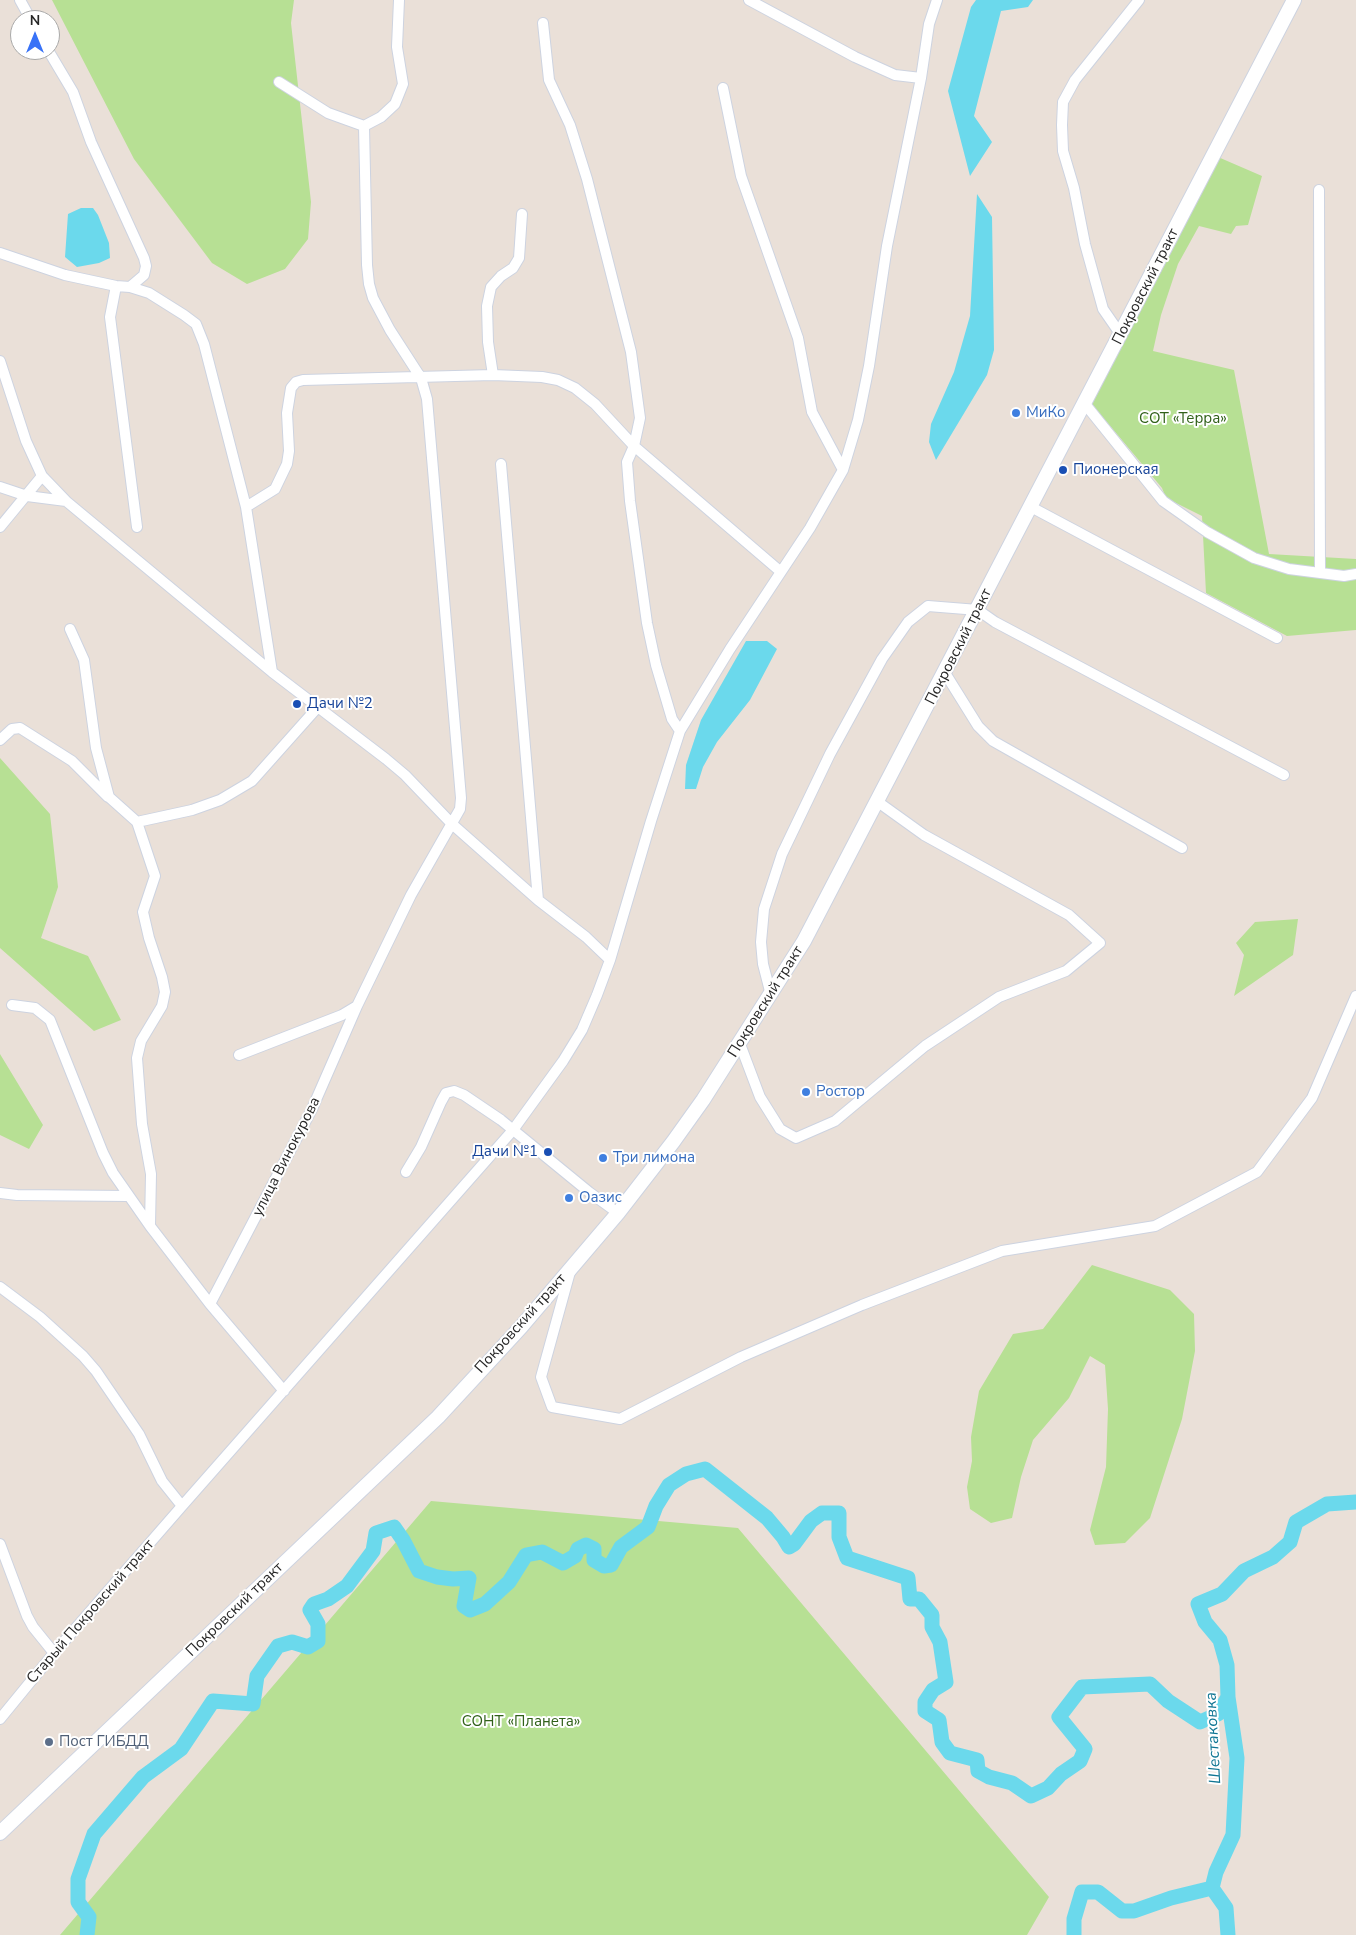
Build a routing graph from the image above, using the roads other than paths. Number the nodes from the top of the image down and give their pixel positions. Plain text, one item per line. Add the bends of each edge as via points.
1 (398, 0) edge
2 (749, 0) edge
3 (937, 0) edge
4 (1139, 0) edge
5 (1294, 0) edge
6 (543, 23) dead end
7 (54, 60) edge
8 (921, 78) junction
9 (279, 82) dead end
10 (723, 88) dead end
11 (364, 126) junction
12 (1320, 190) dead end
13 (522, 214) dead end
14 (0, 253) edge
15 (116, 286) junction
16 (130, 287) junction
17 (1121, 335) junction
18 (0, 361) edge
19 (493, 375) junction
20 (421, 378) junction
21 (1085, 404) junction
22 (634, 446) junction
23 (501, 464) dead end
24 (843, 470) junction
25 (42, 476) junction
26 (0, 487) edge
27 (26, 496) junction
28 (66, 502) junction
29 (246, 507) junction
30 (1032, 507) junction
31 (0, 527) edge
32 (137, 527) dead end
33 (781, 572) junction
34 (1320, 573) junction
35 (1356, 574) edge
36 (978, 610) junction
37 (70, 629) dead end
38 (1278, 638) dead end
39 (272, 672) junction
40 (945, 673) junction
41 (317, 708) junction
42 (680, 731) junction
43 (0, 740) edge
44 (1284, 775) dead end
45 (109, 797) junction
46 (878, 802) junction
47 (137, 822) junction
48 (452, 824) junction
49 (1182, 848) dead end
50 (538, 900) junction
51 (610, 960) junction
52 (771, 995) junction
53 (1356, 996) edge
54 (12, 1005) dead end
55 (357, 1006) junction
56 (740, 1044) junction
57 (239, 1055) dead end
58 (513, 1130) junction
59 (406, 1172) dead end
60 (0, 1193) edge
61 (128, 1196) junction
62 (618, 1213) junction
63 (150, 1226) junction
64 (571, 1268) junction
65 (0, 1287) edge
66 (210, 1304) junction
67 (284, 1391) junction
68 (182, 1506) junction
69 (0, 1544) edge
70 (54, 1654) junction
71 (0, 1719) edge
72 (0, 1832) edge

1 - 11 street via 397,47 403,84 395,104
2 - 8 street via 855,57 895,75
3 - 8 street, Старый Покровский тракт
4 - 17 street via 1075,80 1064,102 1062,125 1063,151 1103,309
5 - 17 main road, Покровский тракт
6 - 22 street via 549,80 570,125 587,179 631,352 640,418
7 - 16 street via 73,92 91,142 144,258 144,275
8 - 24 street, Старый Покровский тракт via 887,246 868,375
9 - 11 street via 328,113
10 - 24 street via 741,176 798,338 812,412
11 - 20 street, улица Винокурова via 369,284 390,330
12 - 34 street
13 - 19 street via 519,258 514,268 491,287 487,306
14 - 15 street via 65,275
15 - 16 street
15 - 32 street via 110,317
16 - 29 street via 149,293 196,324
17 - 21 main road, Покровский тракт
18 - 25 street via 26,441
19 - 20 street
19 - 22 street via 558,380 575,388 595,404
20 - 29 street via 296,382 291,388 287,413 287,464 275,489
20 - 48 street, улица Винокурова via 427,399 461,798 460,809
21 - 30 main road, Покровский тракт
21 - 34 street via 1163,501 1177,512 1254,558 1289,570
22 - 33 street
22 - 42 street via 627,462 647,623 665,699
23 - 50 street
24 - 33 street, Старый Покровский тракт
25 - 27 street
25 - 28 street
26 - 27 street
27 - 28 street
27 - 31 street
28 - 39 street
29 - 39 street
30 - 36 main road, Покровский тракт
30 - 38 street
33 - 42 street, Старый Покровский тракт
34 - 35 street
36 - 40 main road, Покровский тракт
36 - 44 street
36 - 52 street via 928,606 908,622 882,659 830,754 782,854 764,909 761,942
37 - 45 street via 84,660 96,748
39 - 41 street
40 - 46 main road, Покровский тракт
40 - 49 street via 978,726 993,742
41 - 47 street via 252,781 220,800 192,810
41 - 48 street via 405,775
42 - 51 street, Старый Покровский тракт
43 - 45 street via 12,729 20,728 72,761
45 - 47 street
46 - 52 main road, Покровский тракт via 804,941
46 - 56 street via 924,834 1069,915 1100,944 1066,971 999,997 925,1046 835,1121 796,1138 780,1129 760,1097
47 - 63 street via 155,876 144,912 165,992 162,1006 142,1041 137,1058 150,1174
48 - 50 street
48 - 55 street, улица Винокурова via 411,896
50 - 51 street
51 - 58 street, Старый Покровский тракт via 582,1030
52 - 56 main road, Покровский тракт
53 - 64 street via 1312,1098 1257,1172 1155,1226 1002,1250 741,1357 620,1419 552,1407 541,1376
54 - 61 street via 35,1008 50,1020 103,1153
55 - 57 street via 342,1015
55 - 66 street, улица Винокурова via 312,1109
56 - 62 main road, Покровский тракт via 673,1142
58 - 59 street via 464,1095 446,1093
58 - 62 street
58 - 67 street, Старый Покровский тракт
60 - 61 street
61 - 63 street
62 - 64 main road, Покровский тракт
63 - 66 street
64 - 72 main road, Покровский тракт via 521,1327 424,1430
65 - 68 street via 40,1317 96,1371 139,1434 162,1481
66 - 67 street
67 - 68 street, Старый Покровский тракт
68 - 70 street, Старый Покровский тракт
69 - 70 street via 27,1616
70 - 71 street, Старый Покровский тракт

